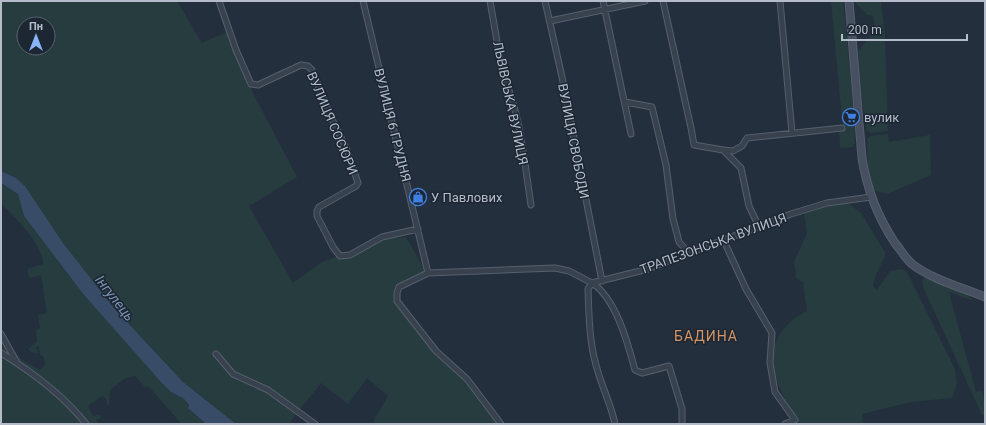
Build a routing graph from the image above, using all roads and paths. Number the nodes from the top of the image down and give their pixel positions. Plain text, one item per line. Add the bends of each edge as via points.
1 (219, 1) edge
2 (363, 1) edge
3 (490, 1) edge
4 (545, 1) edge
5 (604, 1) edge
6 (645, 1) edge
7 (663, 1) edge
8 (780, 1) edge
9 (849, 1) edge
10 (605, 10) junction
11 (550, 21) junction
12 (625, 102) junction
13 (842, 128) dead end
14 (792, 133) junction
15 (631, 134) dead end
16 (723, 150) junction
17 (871, 197) junction
18 (531, 205) dead end
19 (759, 227) junction
20 (418, 229) junction
21 (724, 241) junction
22 (690, 254) junction
23 (428, 273) junction
24 (602, 281) junction
25 (592, 283) junction
26 (985, 297) edge
27 (1, 335) edge
28 (1, 343) edge
29 (1, 353) edge
30 (216, 354) dead end
31 (17, 363) junction
32 (86, 424) edge
33 (315, 424) edge
34 (501, 424) edge
35 (614, 424) edge
36 (682, 424) edge
37 (785, 424) edge

1 - 20 street, ВУЛИЦЯ СОСЮРИ via 251,84 258,85 301,65 312,70 347,150 358,183 319,207 317,211 317,216 340,256 350,255 382,237
2 - 20 street, ВУЛИЦЯ 6 ГРУДНЯ
3 - 18 street, ЛЬВІВСЬКА ВУЛИЦЯ via 503,76 509,87 514,108
4 - 11 street, ВУЛИЦЯ СВОБОДИ
5 - 10 street
6 - 10 street
7 - 16 street via 692,141 698,147
8 - 14 street
9 - 17 main road via 862,158 865,180
10 - 11 street
10 - 12 street
11 - 24 street, ВУЛИЦЯ СВОБОДИ
12 - 15 street
12 - 22 street via 652,107 666,165 673,219 679,242
13 - 14 street
14 - 16 street via 747,138 742,146 733,151
16 - 19 street via 740,168 749,206
17 - 19 street, ТРАПЕЗОНСЬКА ВУЛИЦЯ via 827,203
17 - 26 main road via 883,225 906,258 935,276
19 - 21 street, ТРАПЕЗОНСЬКА ВУЛИЦЯ
20 - 23 street, ВУЛИЦЯ 6 ГРУДНЯ
21 - 22 street, ТРАПЕЗОНСЬКА ВУЛИЦЯ
21 - 37 street via 746,289 772,333 770,363 775,392 795,420
22 - 24 street, ТРАПЕЗОНСЬКА ВУЛИЦЯ via 648,269
23 - 25 street via 555,268 569,271
23 - 34 street via 399,287 397,301 436,351 467,379
24 - 25 street, ТРАПЕЗОНСЬКА ВУЛИЦЯ
25 - 35 street via 588,288 590,334
25 - 36 street via 601,288 614,311 628,343 635,370 642,373 669,366 682,409
27 - 28 street
27 - 31 street
29 - 31 street
30 - 33 street via 233,374 268,390
31 - 32 street via 31,372

